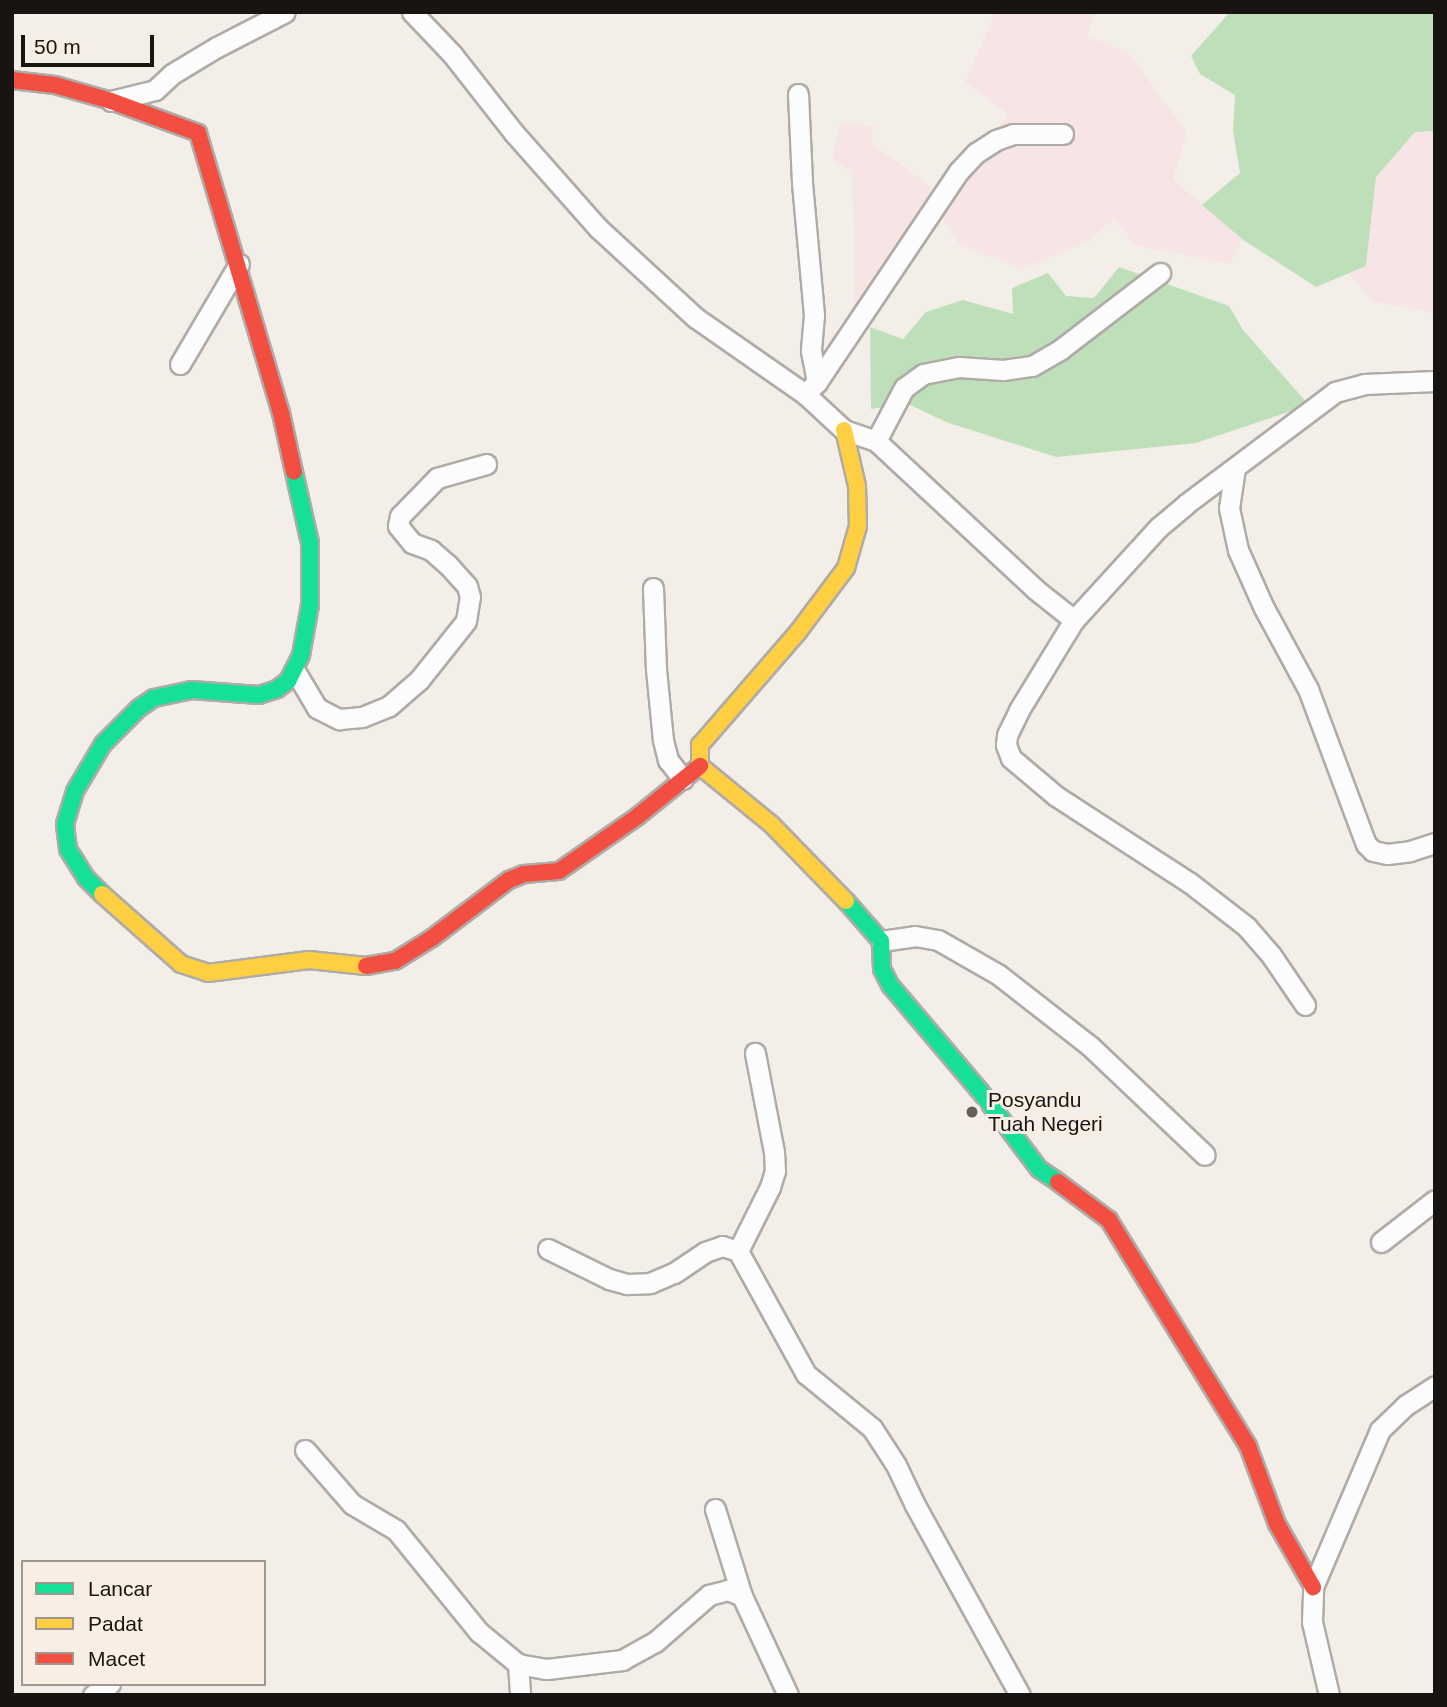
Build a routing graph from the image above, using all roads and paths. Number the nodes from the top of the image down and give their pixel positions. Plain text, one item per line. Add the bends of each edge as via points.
1 (285, 12) edge
2 (412, 12) edge
3 (12, 80) edge
4 (798, 94) dead end
5 (111, 101) junction
6 (1063, 134) dead end
7 (239, 264) junction
8 (1160, 273) dead end
9 (180, 364) dead end
10 (1435, 381) edge
11 (811, 388) junction
12 (844, 430) junction
13 (876, 441) junction
14 (486, 464) dead end
15 (1235, 468) junction
16 (653, 588) dead end
17 (1074, 620) junction
18 (295, 671) junction
19 (700, 766) junction
20 (682, 779) junction
21 (1435, 843) edge
22 (881, 941) junction
23 (1305, 1005) dead end
24 (755, 1053) dead end
25 (1205, 1155) dead end
26 (1435, 1200) edge
27 (1381, 1242) dead end
28 (548, 1249) dead end
29 (738, 1251) junction
30 (1435, 1386) edge
31 (305, 1450) dead end
32 (715, 1509) dead end
33 (1313, 1587) junction
34 (742, 1596) junction
35 (519, 1664) junction
36 (520, 1695) edge
37 (788, 1695) edge
38 (1020, 1695) edge
39 (1329, 1695) edge

1 - 5 street via 217,47 155,90
2 - 11 street via 598,228 696,318
3 - 5 street via 55,85
4 - 11 street via 814,315
5 - 7 street via 198,133
6 - 11 street via 1013,134 976,153 959,171
7 - 9 street
7 - 18 street via 281,413 310,543 310,605
8 - 13 street via 1032,366 1003,370 959,367 923,374 904,388
10 - 15 street via 1364,384 1335,392
11 - 12 street
12 - 13 street
12 - 19 street via 857,486 858,526 846,568 798,632 700,745
13 - 17 street
14 - 18 street via 437,478 400,516 398,526 412,542 448,565 467,586 470,597 466,621 419,680 389,706 362,717 339,719 317,708
15 - 17 street via 1159,527
15 - 21 street via 1229,508 1238,550 1308,689 1366,844 1387,854
16 - 20 street via 663,740 667,760
17 - 23 street via 1009,729 1008,754 1086,819 1230,912 1272,955
18 - 20 street via 283,685 259,695 191,690 154,698 103,744 68,808 66,840 79,869 150,940 190,968 221,972 309,960 371,967 395,961 509,880 559,871
19 - 20 street
19 - 22 street via 772,825
22 - 25 street via 915,936 938,940 999,975 1090,1046
22 - 33 street via 882,969 890,985 1040,1169 1092,1205 1117,1233 1248,1446 1277,1524
24 - 29 street via 775,1171
26 - 27 street
28 - 29 street via 626,1284 650,1283 722,1246
29 - 38 street via 806,1374 872,1428 896,1465
30 - 33 street via 1380,1430
31 - 35 street via 352,1504 397,1530 479,1632
32 - 34 street
33 - 39 street via 1312,1622
34 - 35 street via 733,1590 715,1592 655,1642 622,1660 547,1669
34 - 37 street
35 - 36 street

